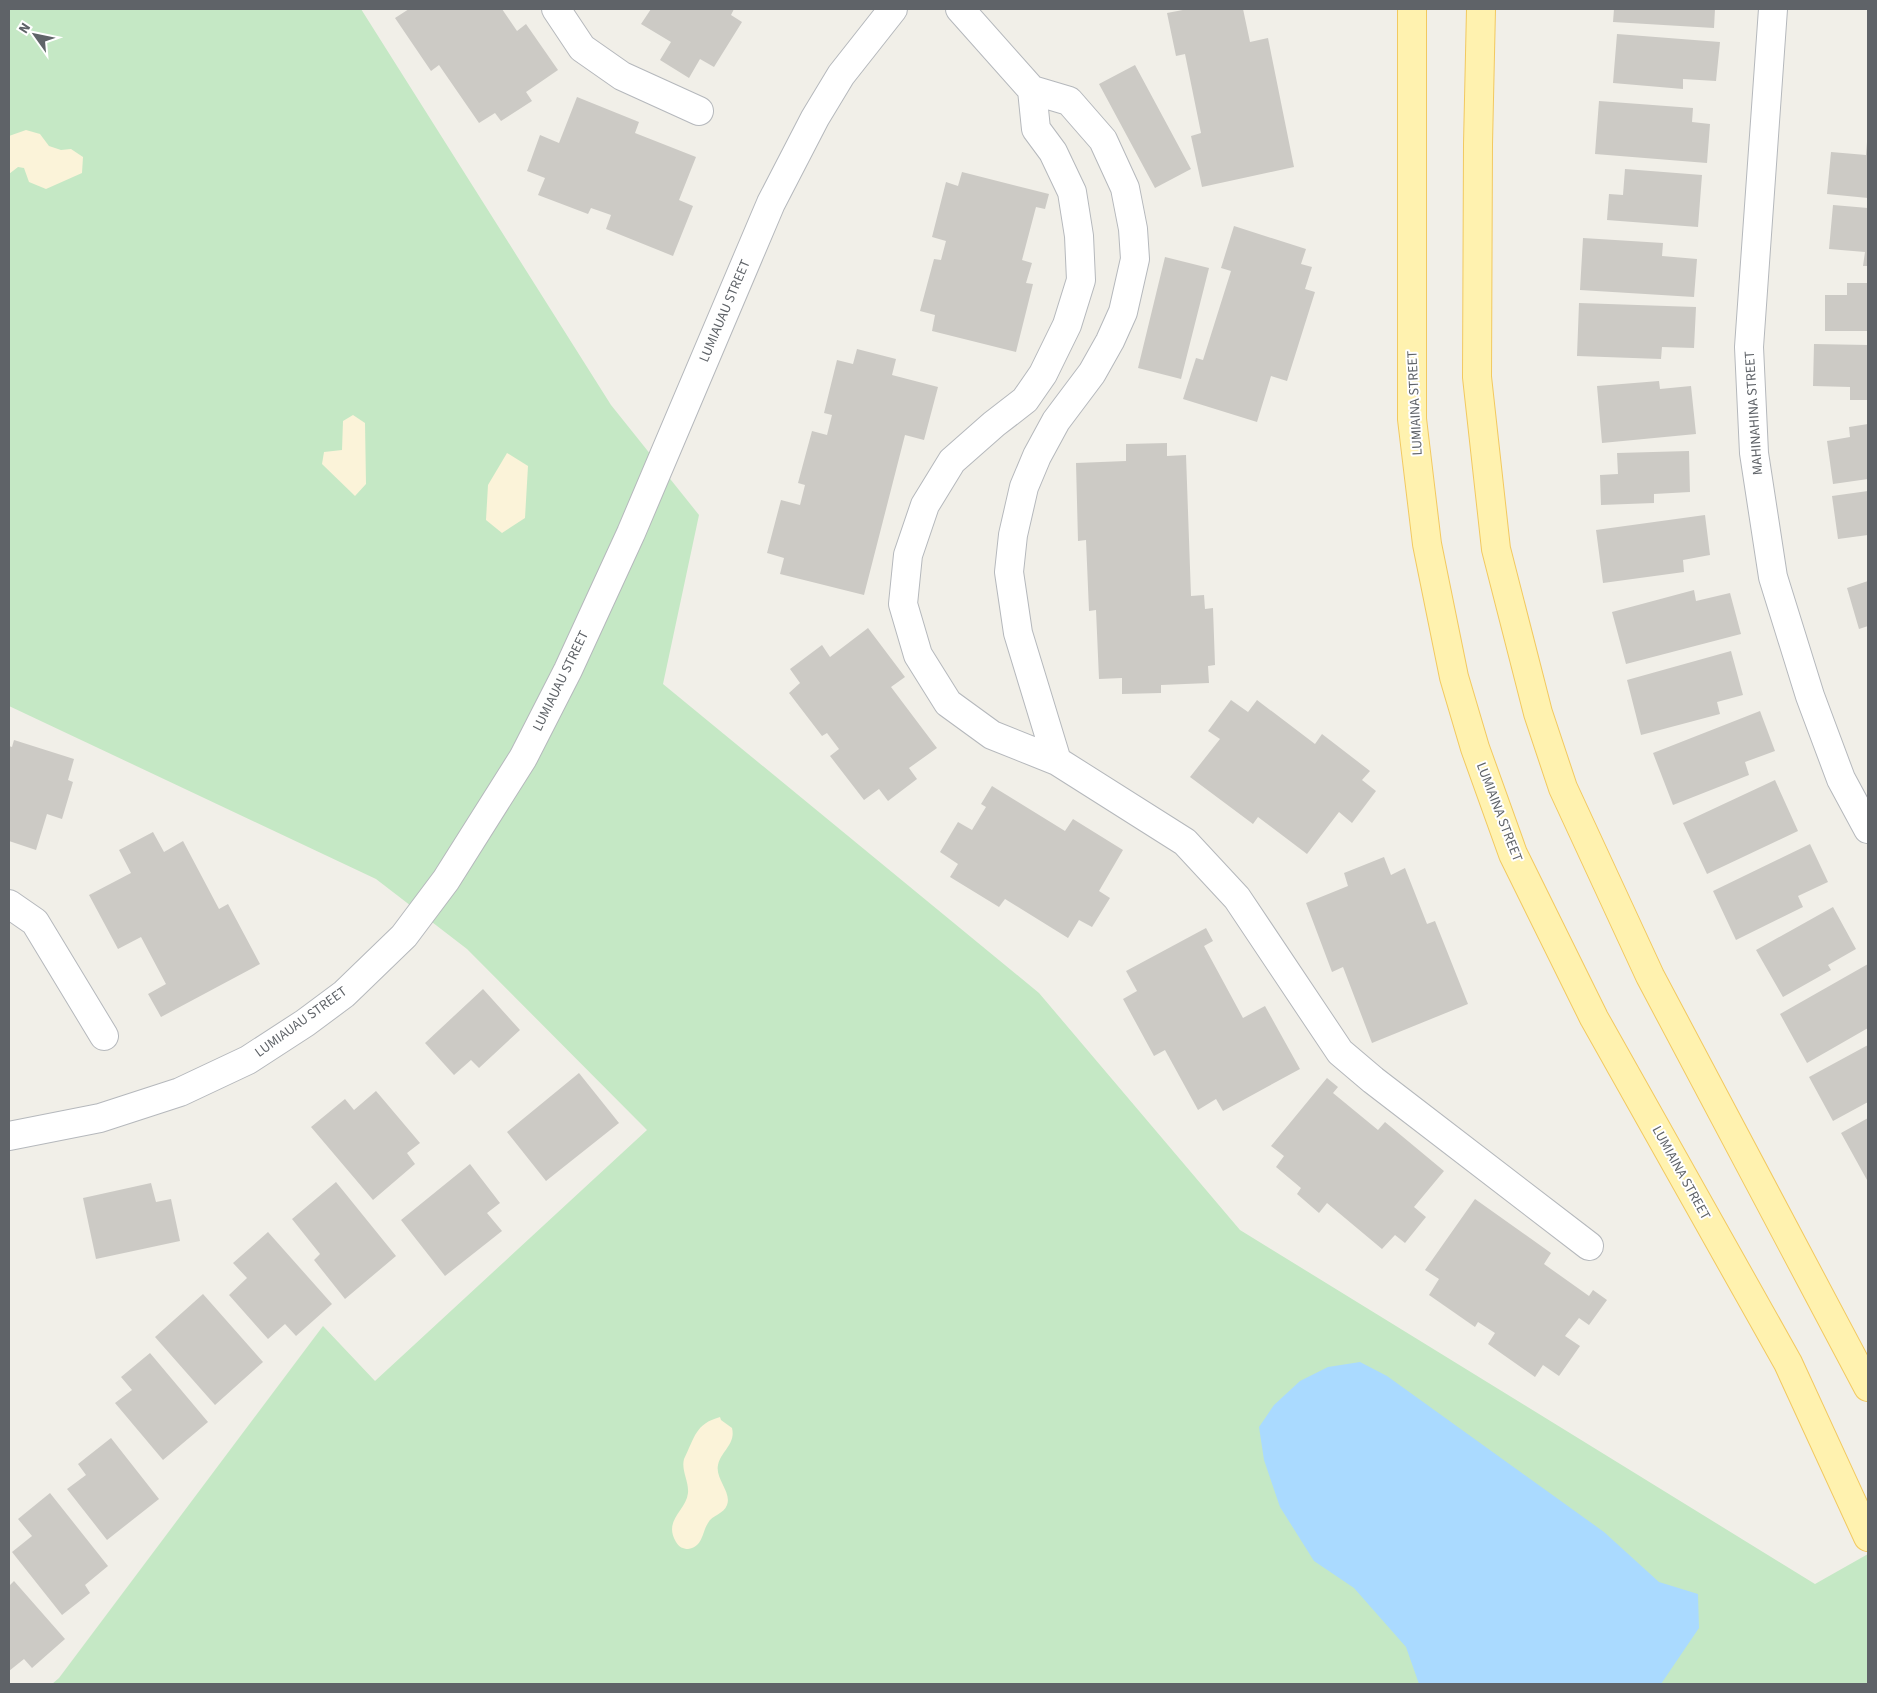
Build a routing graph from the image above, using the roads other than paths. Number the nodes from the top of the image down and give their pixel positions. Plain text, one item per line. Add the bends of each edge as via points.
1 (556, 9) edge
2 (893, 9) edge
3 (960, 9) edge
4 (1412, 9) edge
5 (1481, 9) edge
6 (1773, 9) edge
7 (1032, 90) junction
8 (699, 111) dead end
9 (1025, 400) junction
10 (1056, 421) junction
11 (1057, 761) junction
12 (1868, 829) edge
13 (9, 904) edge
14 (104, 1036) dead end
15 (9, 1136) edge
16 (1589, 1246) dead end
17 (1868, 1386) edge
18 (1868, 1537) edge

1 - 8 street via 582,48 622,76
2 - 15 street, LUMIAUAU STREET via 841,75 771,203 631,533 523,758 446,880 404,936 344,994 248,1060 180,1092 100,1118
3 - 7 street
4 - 18 main road, LUMIAINA STREET via 1412,419 1427,544 1454,678 1472,739 1513,854 1594,1018 1788,1363
5 - 17 main road via 1477,377 1496,549 1538,713 1563,788 1650,976
6 - 12 street, MAHINAHINA STREET via 1749,347 1754,453 1773,577 1810,696 1841,779
7 - 9 street via 1036,129 1053,152 1072,192 1081,280 1067,326 1043,374
7 - 10 street via 1069,101 1103,140 1125,188 1136,259 1123,312 1110,341 1092,373
9 - 10 street
9 - 11 street via 952,461 925,506 908,555 904,604 918,655 948,703 992,735
10 - 11 street via 1024,487 1013,534 1009,572 1018,633
11 - 16 street via 1185,842 1236,898 1340,1052
13 - 14 street via 35,922

